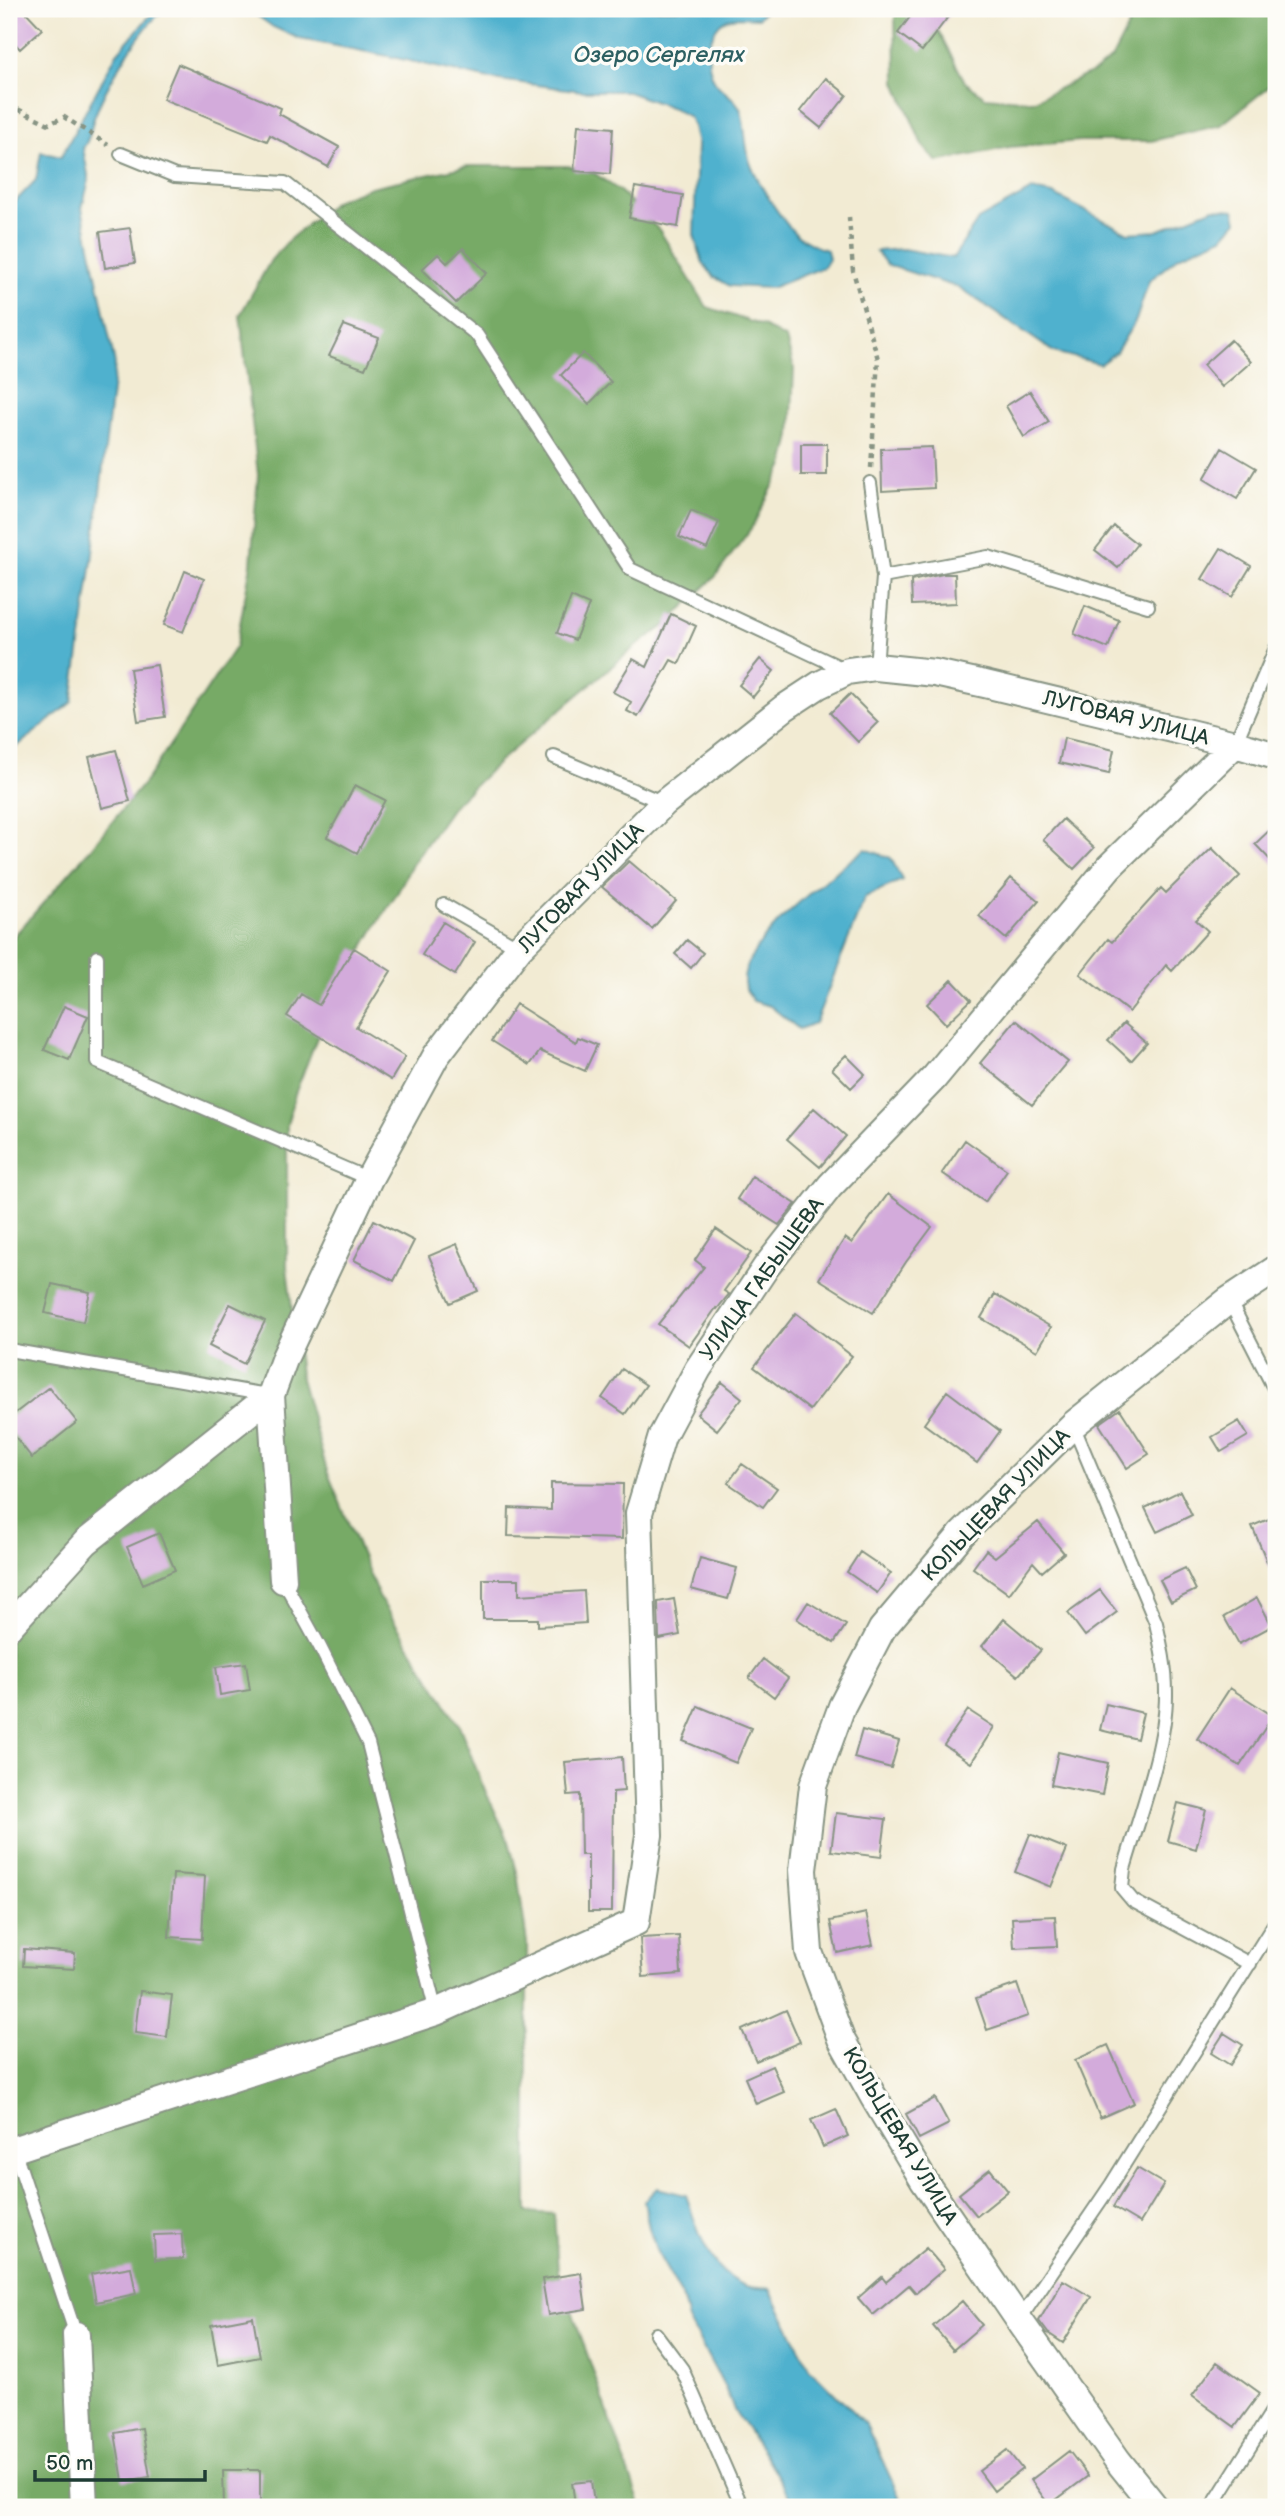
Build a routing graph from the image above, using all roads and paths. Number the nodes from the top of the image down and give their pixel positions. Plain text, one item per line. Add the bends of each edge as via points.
1 (9, 106) edge
2 (121, 153) joint
3 (849, 217) dead end
4 (870, 483) joint
5 (883, 577) junction
6 (1148, 606) dead end
7 (1276, 648) edge
8 (876, 667) junction
9 (848, 671) junction
10 (1235, 744) junction
11 (1276, 756) edge
12 (554, 757) dead end
13 (664, 803) junction
14 (444, 905) dead end
15 (519, 948) junction
16 (97, 957) dead end
17 (369, 1179) junction
18 (1276, 1269) edge
19 (1229, 1300) junction
20 (9, 1350) edge
21 (1276, 1392) edge
22 (271, 1395) junction
23 (1073, 1425) junction
24 (283, 1580) joint
25 (9, 1627) edge
26 (1276, 1921) edge
27 (1250, 1964) junction
28 (436, 2012) junction
29 (11, 2150) edge
30 (1019, 2320) junction
31 (656, 2334) dead end
32 (76, 2335) joint
33 (1276, 2405) edge
34 (84, 2507) edge
35 (742, 2507) edge
36 (1155, 2507) edge
37 (1212, 2507) edge

1 - 2 path via 49,124 64,117
2 - 9 lane via 175,176 285,183 477,335 630,569
3 - 4 path via 853,271 878,359
4 - 5 lane
5 - 6 lane via 988,557
5 - 8 lane
7 - 10 lane
8 - 9 street, ЛУГОВАЯ УЛИЦА
8 - 10 street, ЛУГОВАЯ УЛИЦА via 960,678
9 - 13 street, ЛУГОВАЯ УЛИЦА via 784,708
10 - 11 street, ЛУГОВАЯ УЛИЦА
10 - 28 street, УЛИЦА ГАБЫШЕВА via 1109,867 934,1078 831,1185 766,1267 698,1368 663,1436 639,1513 649,1835 636,1922
12 - 13 lane
13 - 15 street, ЛУГОВАЯ УЛИЦА
14 - 15 lane
15 - 17 street, ЛУГОВАЯ УЛИЦА via 436,1056
16 - 17 lane via 97,1062
17 - 22 street, ЛУГОВАЯ УЛИЦА
18 - 19 street, КОЛЬЦЕВАЯ УЛИЦА
19 - 21 lane
19 - 23 street, КОЛЬЦЕВАЯ УЛИЦА
20 - 22 lane
22 - 24 street, ЛУГОВАЯ УЛИЦА
22 - 25 street via 86,1542
23 - 27 lane via 1156,1623 1164,1656 1167,1693 1162,1736 1122,1888 1132,1901
23 - 30 street, КОЛЬЦЕВАЯ УЛИЦА via 962,1534 882,1629 842,1706 814,1786 803,1870 809,1952 841,2039 924,2181
24 - 28 lane via 368,1743
26 - 27 lane
27 - 30 lane via 1111,2185
28 - 29 street
29 - 32 lane
30 - 36 street, КОЛЬЦЕВАЯ УЛИЦА
31 - 35 lane via 682,2369
32 - 34 street
33 - 37 lane

